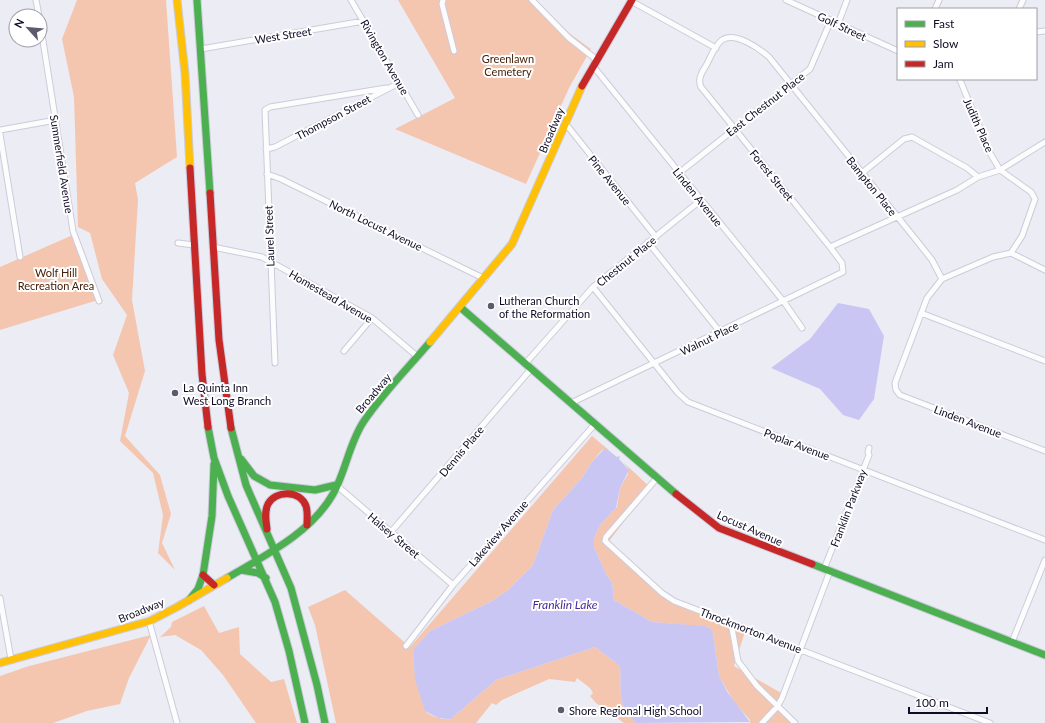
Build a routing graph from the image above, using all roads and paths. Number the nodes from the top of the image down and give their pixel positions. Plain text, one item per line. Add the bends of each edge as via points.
1 (177, 0) edge
2 (197, 0) edge
3 (351, 0) edge
4 (443, 0) edge
5 (532, 0) edge
6 (786, 0) edge
7 (847, 0) edge
8 (631, 1) edge
9 (831, 20) junction
10 (364, 21) junction
11 (838, 24) junction
12 (44, 48) edge
13 (716, 48) junction
14 (202, 49) junction
15 (454, 51) dead end
16 (897, 52) edge
17 (595, 63) junction
18 (960, 80) edge
19 (399, 83) junction
20 (791, 84) junction
21 (386, 88) junction
22 (418, 115) dead end
23 (56, 120) junction
24 (565, 123) junction
25 (734, 128) junction
26 (0, 130) edge
27 (0, 134) edge
28 (1045, 142) edge
29 (266, 149) junction
30 (1000, 170) junction
31 (679, 173) junction
32 (862, 173) junction
33 (267, 174) junction
34 (978, 177) junction
35 (702, 200) junction
36 (897, 217) junction
37 (656, 237) junction
38 (648, 242) junction
39 (178, 243) dead end
40 (194, 245) junction
41 (212, 247) junction
42 (830, 247) junction
43 (1011, 253) junction
44 (20, 257) dead end
45 (270, 262) junction
46 (844, 270) joint
47 (1045, 270) edge
48 (942, 278) junction
49 (485, 279) junction
50 (593, 287) junction
51 (99, 301) dead end
52 (784, 302) junction
53 (460, 307) junction
54 (921, 313) junction
55 (372, 318) junction
56 (802, 328) dead end
57 (720, 332) junction
58 (344, 351) dead end
59 (418, 357) junction
60 (1045, 361) edge
61 (275, 363) dead end
62 (525, 364) junction
63 (655, 364) junction
64 (531, 369) junction
65 (571, 403) junction
66 (595, 424) junction
67 (869, 448) dead end
68 (236, 451) junction
69 (1045, 451) edge
70 (214, 458) junction
71 (863, 470) junction
72 (657, 478) junction
73 (336, 485) junction
74 (307, 525) junction
75 (391, 532) junction
76 (267, 535) junction
77 (1045, 540) edge
78 (274, 548) junction
79 (257, 559) junction
80 (1045, 560) edge
81 (241, 570) junction
82 (827, 570) junction
83 (203, 576) junction
84 (266, 578) junction
85 (214, 585) junction
86 (453, 585) junction
87 (0, 598) edge
88 (189, 600) junction
89 (149, 621) junction
90 (731, 623) junction
91 (1012, 642) junction
92 (406, 646) dead end
93 (800, 649) junction
94 (1045, 655) edge
95 (11, 659) junction
96 (0, 663) edge
97 (777, 707) junction
98 (177, 723) edge
99 (305, 723) edge
100 (326, 723) edge
101 (762, 723) edge
102 (795, 723) edge
103 (990, 723) edge

1 - 40 main road via 185,79
2 - 14 main road
3 - 10 street, Rivington Avenue
4 - 15 street
5 - 17 street, Linden Avenue
6 - 9 street, Golf Street
7 - 11 street
8 - 13 street
8 - 17 main road, Broadway
9 - 11 street, Golf Street
9 - 20 street, East Chestnut Place via 810,69
10 - 14 street, West Street
10 - 19 street, Rivington Avenue
11 - 16 street, Golf Street
12 - 23 street, Summerfield Avenue
13 - 20 street, Bampton Place via 723,39 730,37 751,44 769,57
13 - 25 street, Forest Street via 699,81
14 - 41 main road
17 - 24 main road, Broadway
17 - 31 street, Linden Avenue
18 - 30 street, Judith Place via 990,153
19 - 21 street, Thompson Street
19 - 22 street, Rivington Avenue
20 - 25 street, East Chestnut Place
20 - 32 street, Bampton Place
21 - 29 street, Thompson Street via 275,147
21 - 29 street, Laurel Street via 266,109
23 - 26 street
23 - 51 street, Summerfield Avenue via 73,231
24 - 37 street, Pine Avenue
24 - 49 main road, Broadway via 515,239
25 - 31 street, East Chestnut Place
25 - 42 street, Forest Street
27 - 44 street
28 - 30 street
29 - 33 street, Laurel Street
30 - 34 street
30 - 43 street via 1031,192 1035,199 1022,236
31 - 35 street, Linden Avenue
32 - 34 street via 904,139 912,137 950,157
32 - 36 street, Bampton Place
33 - 45 street, Laurel Street
33 - 49 street, North Locust Avenue
34 - 36 street via 957,190
35 - 37 street, Chestnut Place
35 - 52 street, Linden Avenue
36 - 42 street
36 - 48 street, Bampton Place via 932,260
37 - 38 street, Chestnut Place
38 - 50 street, Chestnut Place
38 - 57 street
39 - 40 street
40 - 70 main road via 202,374
41 - 45 street, Homestead Avenue via 256,256
41 - 68 main road via 222,368
42 - 46 street, Forest Street
43 - 47 street
43 - 48 street via 993,257
45 - 55 street, Homestead Avenue
45 - 61 street, Laurel Street
46 - 52 street, Walnut Place via 838,276
48 - 54 street via 927,298
49 - 53 main road, Broadway
50 - 62 street, Chestnut Place
50 - 63 street, Poplar Avenue
52 - 56 street, Linden Avenue
52 - 57 street, Walnut Place
53 - 59 main road, Broadway
53 - 62 main road, Locust Avenue
54 - 60 street
54 - 69 street, Linden Avenue via 894,383 900,395
55 - 58 street
55 - 59 street, Homestead Avenue
57 - 63 street, Walnut Place
59 - 73 main road, Broadway via 359,428
62 - 64 main road, Locust Avenue
63 - 65 street, Walnut Place
63 - 71 street, Poplar Avenue via 678,393 693,404
64 - 65 main road, Locust Avenue
64 - 75 street, Dennis Place
65 - 66 main road, Locust Avenue
66 - 72 main road, Locust Avenue
66 - 86 street, Lakeview Avenue
67 - 71 street, Franklin Parkway
68 - 73 main road via 250,473 265,484 315,490
68 - 76 main road via 246,485
70 - 79 main road via 228,496
70 - 83 main road via 212,516
71 - 77 street, Poplar Avenue
71 - 82 street, Franklin Parkway
72 - 82 main road, Locust Avenue via 719,528
72 - 90 street, Throckmorton Avenue via 605,541 669,598
73 - 74 main road, Broadway via 328,502
73 - 75 street, Halsey Street
74 - 76 main road via 306,507 302,500 290,493 279,494 271,500 266,509
74 - 78 main road, Broadway
75 - 86 street, Halsey Street
76 - 78 main road
78 - 79 main road, Broadway
78 - 100 main road via 294,596
79 - 81 main road, Broadway
79 - 84 main road
80 - 91 street
81 - 84 main road via 258,573
81 - 85 main road, Broadway
82 - 91 main road, Locust Avenue
82 - 93 street, Franklin Parkway
83 - 85 main road
83 - 88 main road via 198,589
84 - 99 main road via 284,627
85 - 88 main road, Broadway
86 - 92 street, Lakeview Avenue
87 - 95 street
88 - 89 main road, Broadway
89 - 95 main road, Broadway via 107,635
89 - 98 street
90 - 93 street, Throckmorton Avenue
90 - 97 street via 738,661
91 - 94 main road, Locust Avenue
93 - 97 street, Franklin Parkway
93 - 103 street, Throckmorton Avenue
95 - 96 main road, Broadway
97 - 101 street, Franklin Parkway
97 - 102 street

